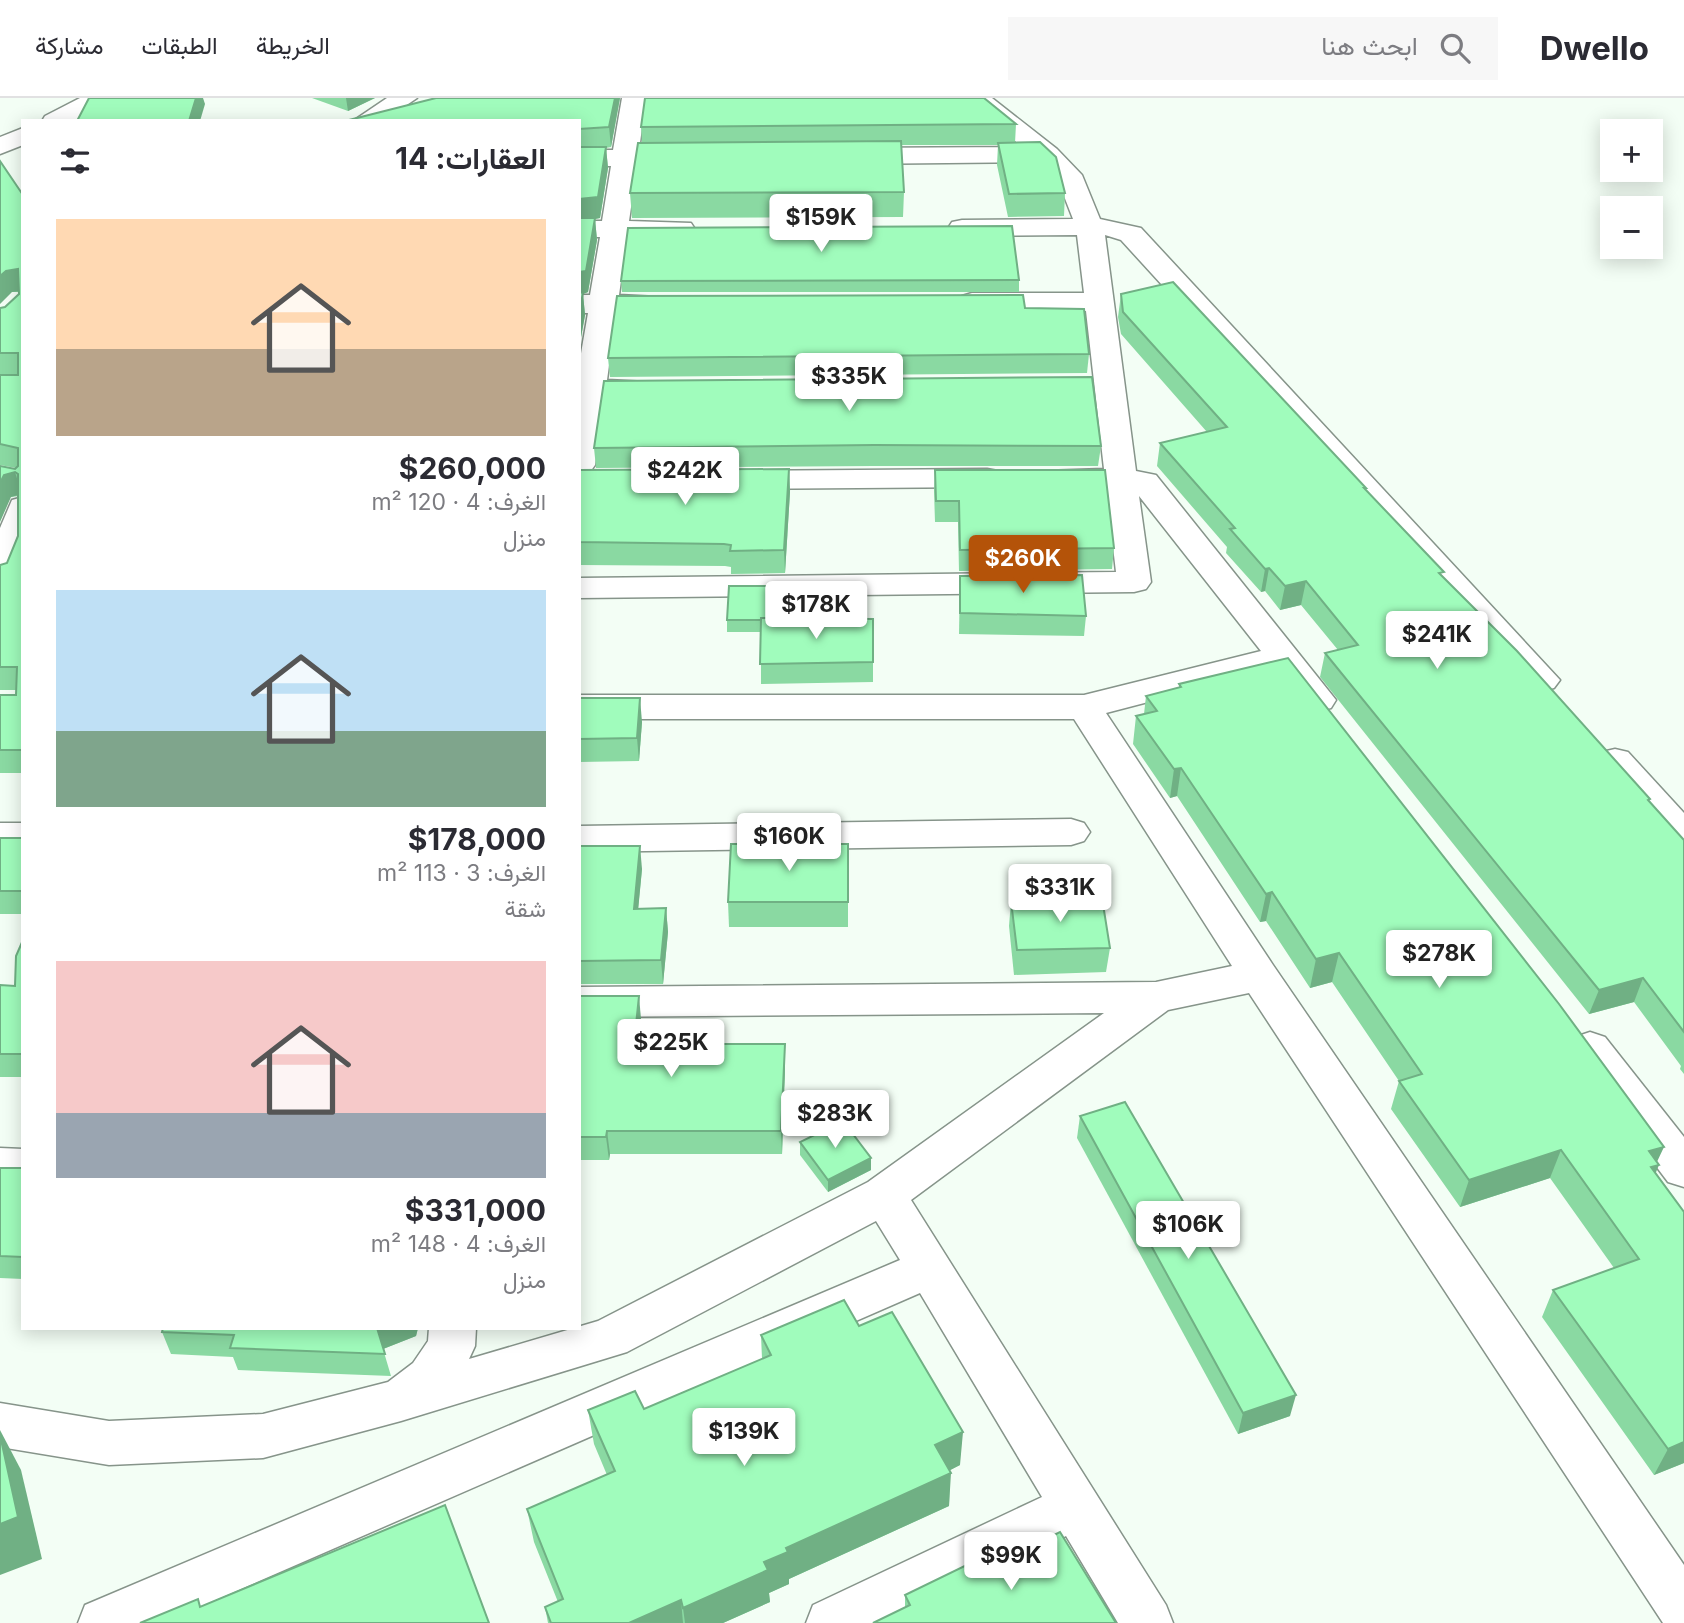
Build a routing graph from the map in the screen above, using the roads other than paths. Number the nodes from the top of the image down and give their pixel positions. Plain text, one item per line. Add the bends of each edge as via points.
1 (99, 98) edge
2 (405, 98) edge
3 (634, 98) edge
4 (652, 98) edge
5 (976, 98) edge
6 (58, 119) edge
7 (368, 119) edge
8 (1048, 154) junction
9 (830, 156) edge
10 (720, 157) edge
11 (581, 158) edge
12 (625, 158) junction
13 (1090, 227) junction
14 (936, 228) edge
15 (581, 229) edge
16 (712, 229) edge
17 (614, 230) junction
18 (1099, 302) junction
19 (948, 303) edge
20 (591, 304) edge
21 (700, 304) edge
22 (686, 388) edge
23 (585, 389) edge
24 (581, 440) edge
25 (1121, 478) junction
26 (704, 480) edge
27 (19, 489) edge
28 (0, 578) edge
29 (581, 588) edge
30 (21, 593) edge
31 (0, 594) edge
32 (1284, 656) junction
33 (1564, 704) edge
34 (581, 707) edge
35 (1084, 708) junction
36 (1335, 722) edge
37 (1592, 735) edge
38 (1071, 832) dead end
39 (0, 836) edge
40 (21, 836) edge
41 (1684, 837) edge
42 (581, 839) edge
43 (1259, 976) junction
44 (1156, 997) junction
45 (581, 1002) edge
46 (1565, 1016) edge
47 (0, 1166) edge
48 (21, 1167) edge
49 (1684, 1169) edge
50 (884, 1195) junction
51 (930, 1268) junction
52 (453, 1330) edge
53 (401, 1400) junction
54 (0, 1425) edge
55 (1076, 1506) junction
56 (1684, 1610) edge
57 (104, 1623) edge
58 (832, 1623) edge
59 (1147, 1623) edge

1 - 6 street
2 - 7 street
3 - 4 street
3 - 12 street
5 - 8 street
8 - 9 street
8 - 13 street via 1069,175
10 - 12 street
11 - 12 street
12 - 17 street
13 - 14 street
13 - 18 street
13 - 33 street via 1121,230 1138,239
15 - 17 street
16 - 17 street
17 - 20 street
18 - 19 street
18 - 25 street via 1096,385
20 - 21 street
20 - 23 street
22 - 23 street
23 - 24 street
25 - 26 street
25 - 29 street via 1134,582
25 - 32 street via 1145,482
27 - 28 street
30 - 31 street
32 - 35 street
32 - 36 street
34 - 35 street
35 - 43 street
37 - 41 street
38 - 42 street
39 - 40 street
43 - 44 street
43 - 56 street
44 - 45 street
44 - 50 street
46 - 49 street
47 - 48 street
50 - 51 street
50 - 53 street via 610,1338
51 - 55 street
51 - 57 street
52 - 53 street via 451,1346 430,1378
53 - 54 street via 263,1436 109,1443
55 - 58 street
55 - 59 street

